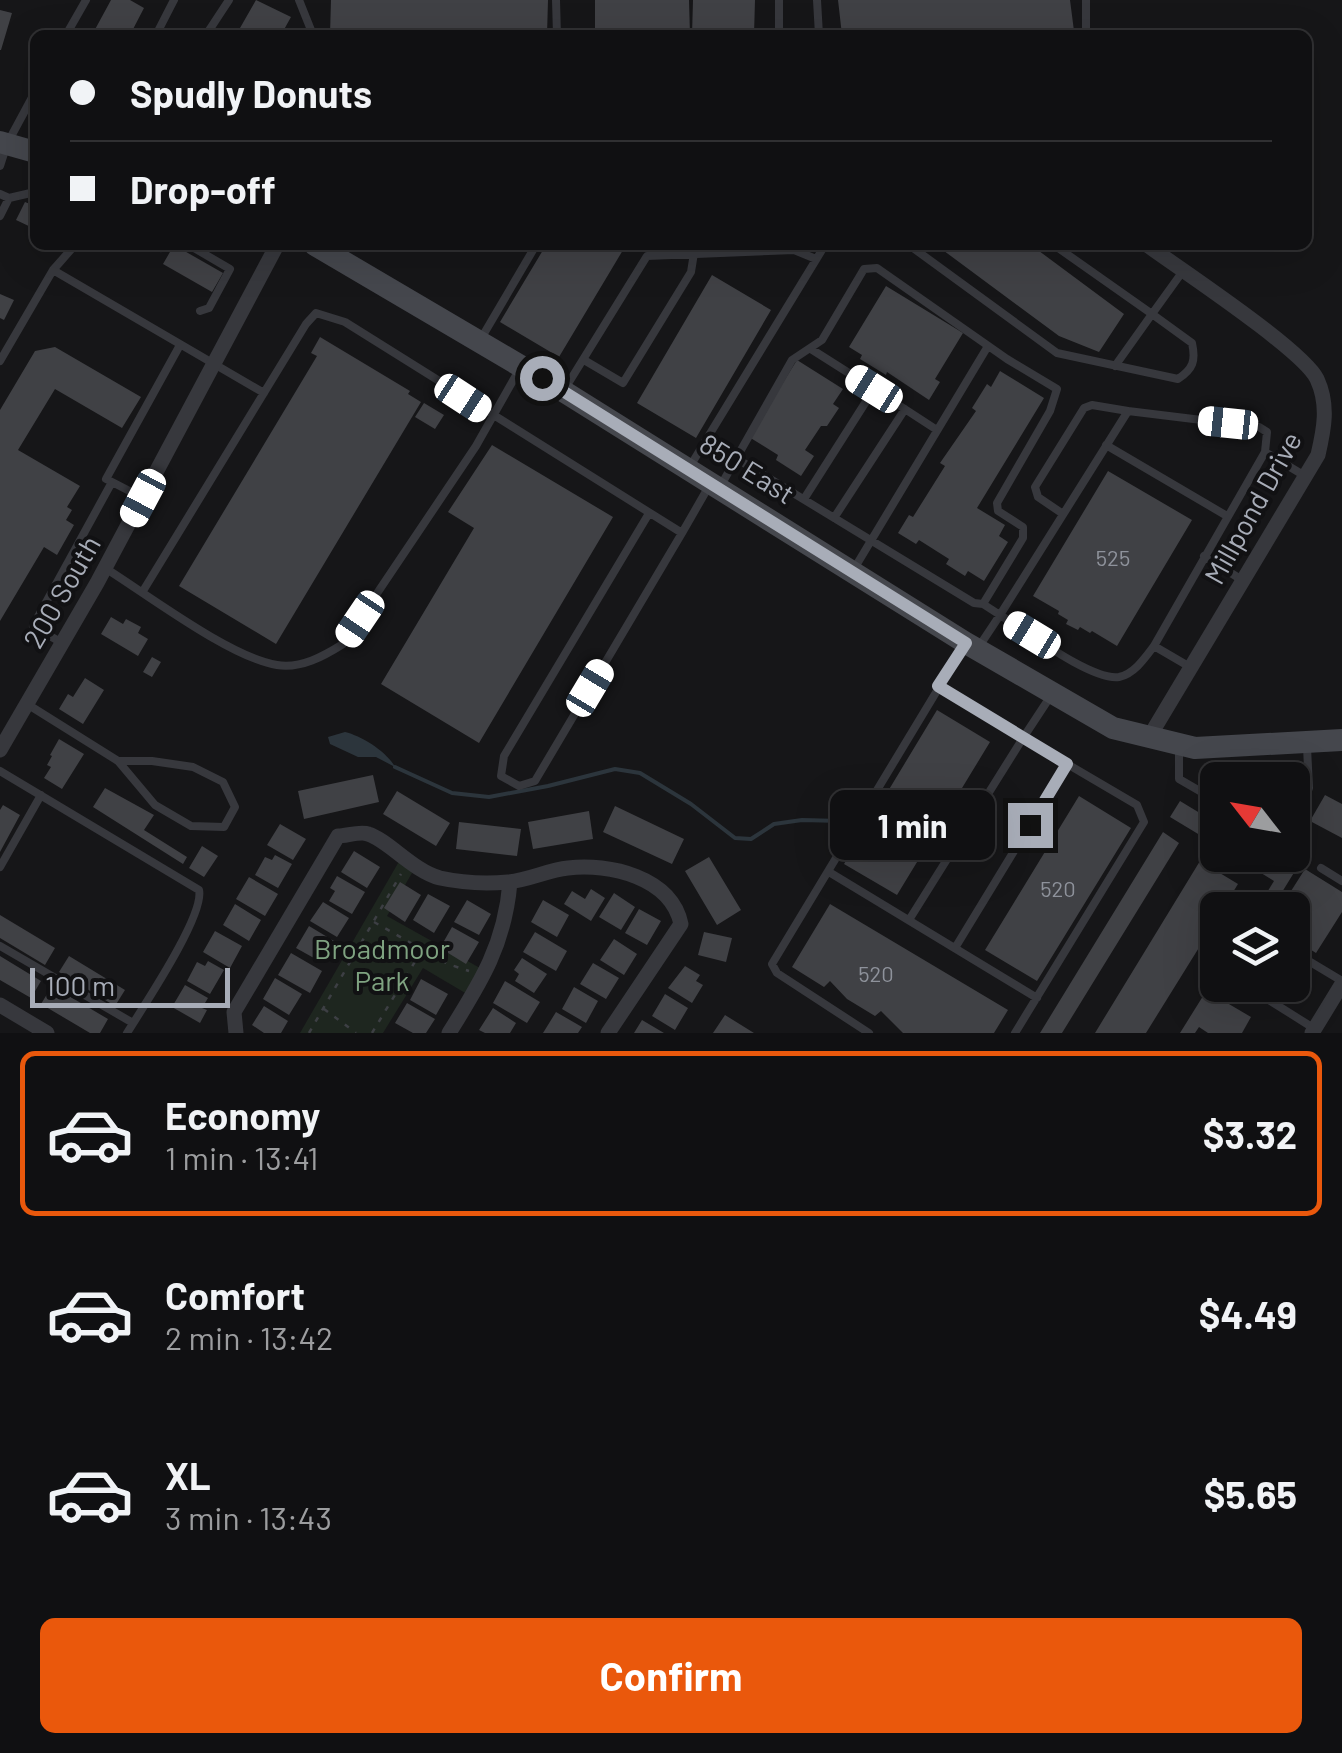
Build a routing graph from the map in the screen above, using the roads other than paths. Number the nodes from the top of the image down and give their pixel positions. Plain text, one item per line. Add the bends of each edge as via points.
1 (86, 0) edge
2 (174, 0) edge
3 (230, 0) edge
4 (300, 0) edge
5 (556, 0) edge
6 (779, 0) edge
7 (816, 0) edge
8 (1086, 0) edge
9 (69, 30) edge
10 (159, 30) edge
11 (209, 30) edge
12 (311, 30) edge
13 (557, 30) edge
14 (779, 30) edge
15 (819, 30) edge
16 (1086, 30) edge
17 (30, 101) edge
18 (2, 150) edge
19 (30, 152) edge
20 (30, 193) edge
21 (4, 196) edge
22 (0, 216) edge
23 (70, 250) edge
24 (197, 250) edge
25 (275, 250) edge
26 (325, 250) edge
27 (533, 250) edge
28 (821, 250) edge
29 (916, 250) edge
30 (1061, 250) edge
31 (1154, 250) edge
32 (694, 254) junction
33 (816, 259) junction
34 (53, 270) junction
35 (1183, 272) junction
36 (200, 311) dead end
37 (1152, 314) junction
38 (480, 340) junction
39 (180, 345) junction
40 (988, 346) junction
41 (811, 349) junction
42 (1, 357) edge
43 (584, 360) junction
44 (215, 366) junction
45 (522, 366) junction
46 (1115, 366) junction
47 (874, 389) junction
48 (563, 390) junction
49 (264, 393) junction
50 (905, 409) junction
51 (1128, 412) junction
52 (493, 417) junction
53 (937, 430) junction
54 (1106, 445) junction
55 (1264, 452) junction
56 (734, 456) junction
57 (689, 468) junction
58 (1305, 476) junction
59 (112, 482) junction
60 (716, 484) junction
61 (143, 498) junction
62 (804, 499) junction
63 (648, 514) junction
64 (1063, 514) junction
65 (1227, 516) junction
66 (834, 518) junction
67 (682, 533) junction
68 (870, 540) junction
69 (1204, 556) junction
70 (105, 568) junction
71 (853, 571) junction
72 (1243, 580) junction
73 (143, 592) junction
74 (983, 604) junction
75 (1000, 615) junction
76 (62, 643) junction
77 (972, 646) junction
78 (1154, 646) junction
79 (1191, 668) junction
80 (938, 686) junction
81 (1052, 693) junction
82 (27, 704) junction
83 (1023, 738) junction
84 (1148, 739) junction
85 (1342, 740) edge
86 (1306, 742) junction
87 (1179, 746) junction
88 (0, 750) edge
89 (118, 761) junction
90 (1308, 762) edge
91 (1067, 764) junction
92 (0, 771) edge
93 (1200, 791) edge
94 (41, 795) junction
95 (0, 867) edge
96 (1322, 868) dead end
97 (829, 872) junction
98 (1342, 881) edge
99 (510, 882) junction
100 (909, 920) junction
101 (0, 946) edge
102 (955, 948) junction
103 (1310, 963) edge
104 (1342, 983) edge
105 (1037, 998) junction
106 (1270, 1002) edge
107 (0, 1005) edge
108 (133, 1023) junction
109 (1314, 1031) edge
110 (48, 1033) edge
111 (127, 1033) edge
112 (236, 1033) edge
113 (450, 1033) edge
114 (608, 1033) edge
115 (869, 1033) edge
116 (1015, 1033) edge

1 - 9 lane
2 - 10 lane
3 - 11 lane
4 - 12 lane
5 - 13 lane
6 - 14 lane
7 - 15 lane
8 - 16 lane
17 - 18 lane
18 - 19 main road
20 - 21 lane
21 - 22 lane
23 - 34 lane
24 - 36 lane via 230,270 210,308
25 - 44 street, 200 South
26 - 38 main road, 850 East
27 - 38 lane
28 - 33 lane
29 - 46 lane via 1057,354
30 - 37 lane
31 - 35 street, Millpond Drive
32 - 33 lane via 794,250
32 - 43 lane via 654,254 642,261
32 - 43 lane via 690,272 623,383
33 - 57 lane
34 - 39 lane
34 - 42 lane
35 - 37 lane
35 - 58 street, Millpond Drive via 1316,375 1325,426
37 - 46 lane
37 - 46 lane via 1192,343 1190,371 1178,379
38 - 45 main road, 850 East
39 - 44 lane
39 - 59 lane via 106,479
40 - 41 lane via 870,267
40 - 53 lane
40 - 74 lane via 1058,389 996,503 1023,527 1022,538
41 - 47 lane
41 - 56 lane via 792,360
43 - 48 lane
44 - 49 lane
44 - 61 street, 200 South
45 - 48 main road, 850 East
45 - 52 lane
47 - 50 lane
47 - 62 lane
48 - 57 main road, 850 East
49 - 52 lane via 316,313 345,322
49 - 73 lane
50 - 53 lane
50 - 66 lane
51 - 54 lane
51 - 55 lane via 1259,427 1267,432
51 - 64 lane via 1084,408 1035,487
52 - 63 lane
52 - 73 lane via 343,644 320,659 281,666 247,656
53 - 68 lane
54 - 64 lane
54 - 65 lane
55 - 58 lane
55 - 65 lane
56 - 60 lane
56 - 62 lane
57 - 60 main road, 850 East
58 - 72 street, Millpond Drive
59 - 61 lane
59 - 76 lane via 32,626
60 - 67 lane
60 - 71 main road, 850 East
61 - 70 street, 200 South
62 - 66 lane
63 - 67 lane
63 - 67 lane via 504,756 501,776 520,786 534,782
64 - 75 lane
65 - 69 lane
66 - 68 lane
68 - 71 lane
68 - 74 lane
69 - 72 lane
69 - 78 lane
70 - 73 lane
70 - 76 street, 200 South
71 - 77 main road, 850 East
72 - 79 street, Millpond Drive
74 - 75 lane
75 - 77 lane
75 - 78 lane via 1096,674 1120,677
76 - 82 street, 200 South
77 - 80 lane
77 - 81 main road, 850 East
78 - 79 lane
79 - 84 street, Millpond Drive
80 - 83 lane
80 - 97 lane
81 - 83 lane
81 - 84 main road, 850 East via 1113,728
82 - 88 street, 200 South
82 - 89 lane
83 - 91 lane
83 - 100 lane
84 - 87 main road, 850 East
85 - 86 main road, 850 East
86 - 87 main road, 850 East
86 - 90 lane
87 - 93 lane via 1179,779
89 - 89 lane via 193,767 223,782 235,807 224,827 191,826 155,805
91 - 102 lane
91 - 105 lane via 1137,805 1144,822
92 - 94 lane
94 - 95 lane
94 - 108 lane via 199,890 202,901 191,924
96 - 98 lane
97 - 100 lane
97 - 115 lane via 772,964
99 - 112 street via 435,877 368,833 338,836 234,1012
99 - 113 street via 502,936
99 - 114 street via 596,867 654,885 678,908 681,924
100 - 102 lane
101 - 108 lane
102 - 105 lane
103 - 104 lane
104 - 109 street
105 - 116 lane
106 - 109 lane
107 - 110 street
108 - 111 lane

